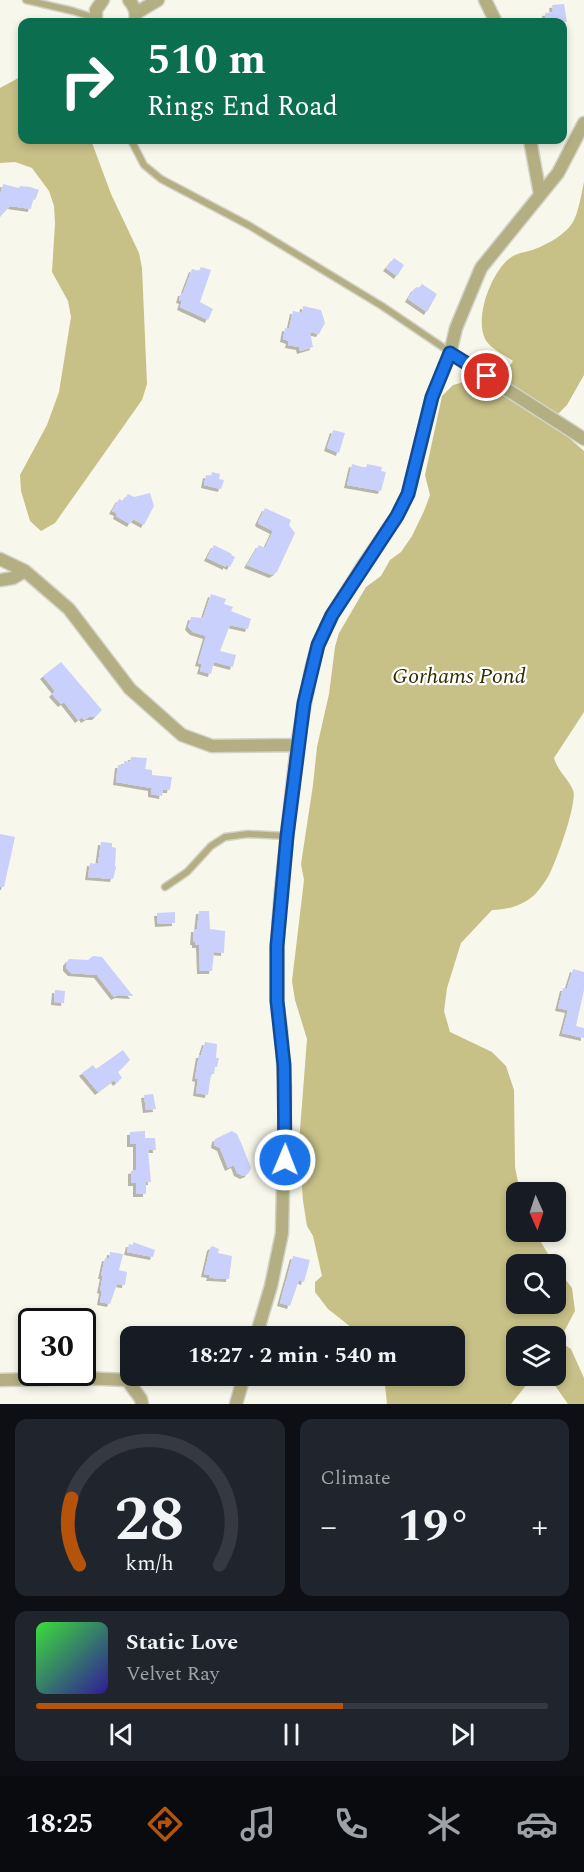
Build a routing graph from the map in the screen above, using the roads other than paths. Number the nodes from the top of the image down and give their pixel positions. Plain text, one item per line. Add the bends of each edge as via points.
1 (26, 0) edge
2 (103, 0) edge
3 (129, 0) edge
4 (158, 0) edge
5 (485, 0) edge
6 (90, 18) edge
7 (95, 18) edge
8 (136, 18) edge
9 (494, 18) edge
10 (584, 123) edge
11 (133, 144) edge
12 (531, 144) edge
13 (540, 194) junction
14 (450, 353) junction
15 (581, 437) edge
16 (0, 559) edge
17 (25, 571) junction
18 (0, 580) edge
19 (297, 745) junction
20 (287, 836) junction
21 (165, 887) dead end
22 (259, 1326) edge
23 (18, 1378) edge
24 (96, 1379) edge
25 (0, 1380) edge
26 (241, 1386) edge
27 (142, 1404) edge
28 (236, 1404) edge

1 - 6 lane
2 - 7 street
3 - 8 street
4 - 8 street
5 - 9 street
10 - 13 street via 558,173
11 - 14 lane via 144,165 161,179 250,226
12 - 13 street
13 - 14 street via 481,268
14 - 15 street
14 - 19 street via 432,397 408,494 332,615 318,645
16 - 17 street
17 - 18 street
17 - 19 street via 69,609 130,689 182,735 212,746
19 - 20 street
20 - 21 lane via 225,837
20 - 22 street via 276,979 285,1090 282,1233
23 - 25 street
24 - 27 street via 127,1380
26 - 28 street

